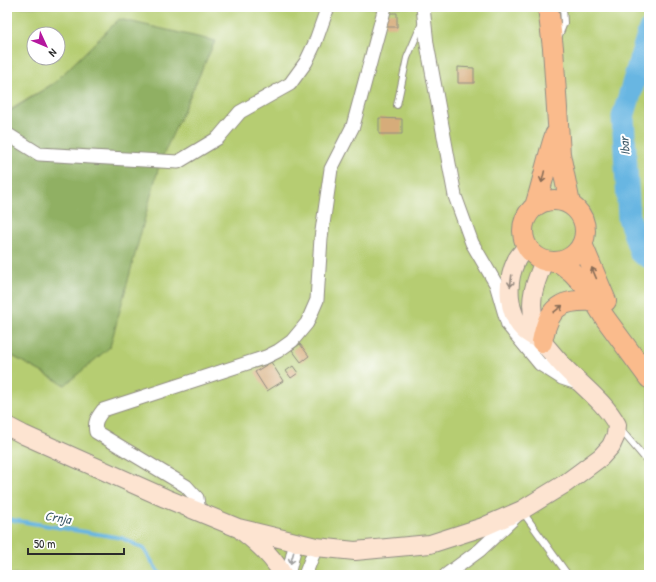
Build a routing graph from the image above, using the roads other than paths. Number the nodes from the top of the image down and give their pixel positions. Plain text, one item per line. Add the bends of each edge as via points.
1 (329, 7) edge
2 (385, 7) edge
3 (548, 7) edge
4 (563, 7) edge
5 (423, 13) edge
6 (553, 48) junction
7 (397, 104) dead end
8 (558, 126) junction
9 (7, 134) edge
10 (570, 204) junction
11 (535, 206) junction
12 (582, 244) junction
13 (527, 247) junction
14 (552, 261) junction
15 (595, 301) junction
16 (619, 335) junction
17 (542, 342) junction
18 (649, 378) edge
19 (582, 386) junction
20 (617, 425) junction
21 (7, 426) edge
22 (649, 463) edge
23 (522, 510) junction
24 (199, 512) junction
25 (238, 528) junction
26 (296, 542) junction
27 (316, 547) junction
28 (283, 575) edge
29 (288, 575) edge
30 (305, 575) edge
31 (446, 575) edge
32 (568, 575) edge

1 - 9 street via 306,62 290,84 240,112 218,138 178,162 39,154
2 - 24 street via 353,126 332,169 321,238 317,300 307,322 292,341 266,357 103,410 96,419 96,432 186,486 197,498
3 - 6 main road
4 - 6 lane via 564,23
5 - 7 lane via 408,58
5 - 19 street via 455,196 472,242 496,284 508,325 540,364 562,378
6 - 8 main road
8 - 10 main road via 563,172
8 -> 11 main road
10 - 11 main road via 548,200
10 - 12 main road via 584,222
11 - 13 main road via 529,211 523,225
12 - 14 main road via 573,256 566,260
16 -> 12 main road
13 - 14 main road via 537,257
13 -> 17 main road via 513,268 510,283 511,302 519,324 529,335
14 - 15 main road via 578,279
14 - 17 main road via 533,289 534,317
15 - 16 main road
17 -> 15 main road via 549,317 558,307 569,302
16 - 18 main road
17 - 19 main road
19 - 20 main road via 605,408
20 - 22 lane
20 - 23 main road via 611,446 601,457 566,483
21 - 24 main road
23 - 27 main road via 483,528 430,544 355,551
23 - 31 street via 480,550
23 - 32 lane
24 - 25 main road
25 - 26 main road
25 - 28 main road via 257,542
26 - 27 main road
26 -> 29 street
27 - 30 street

